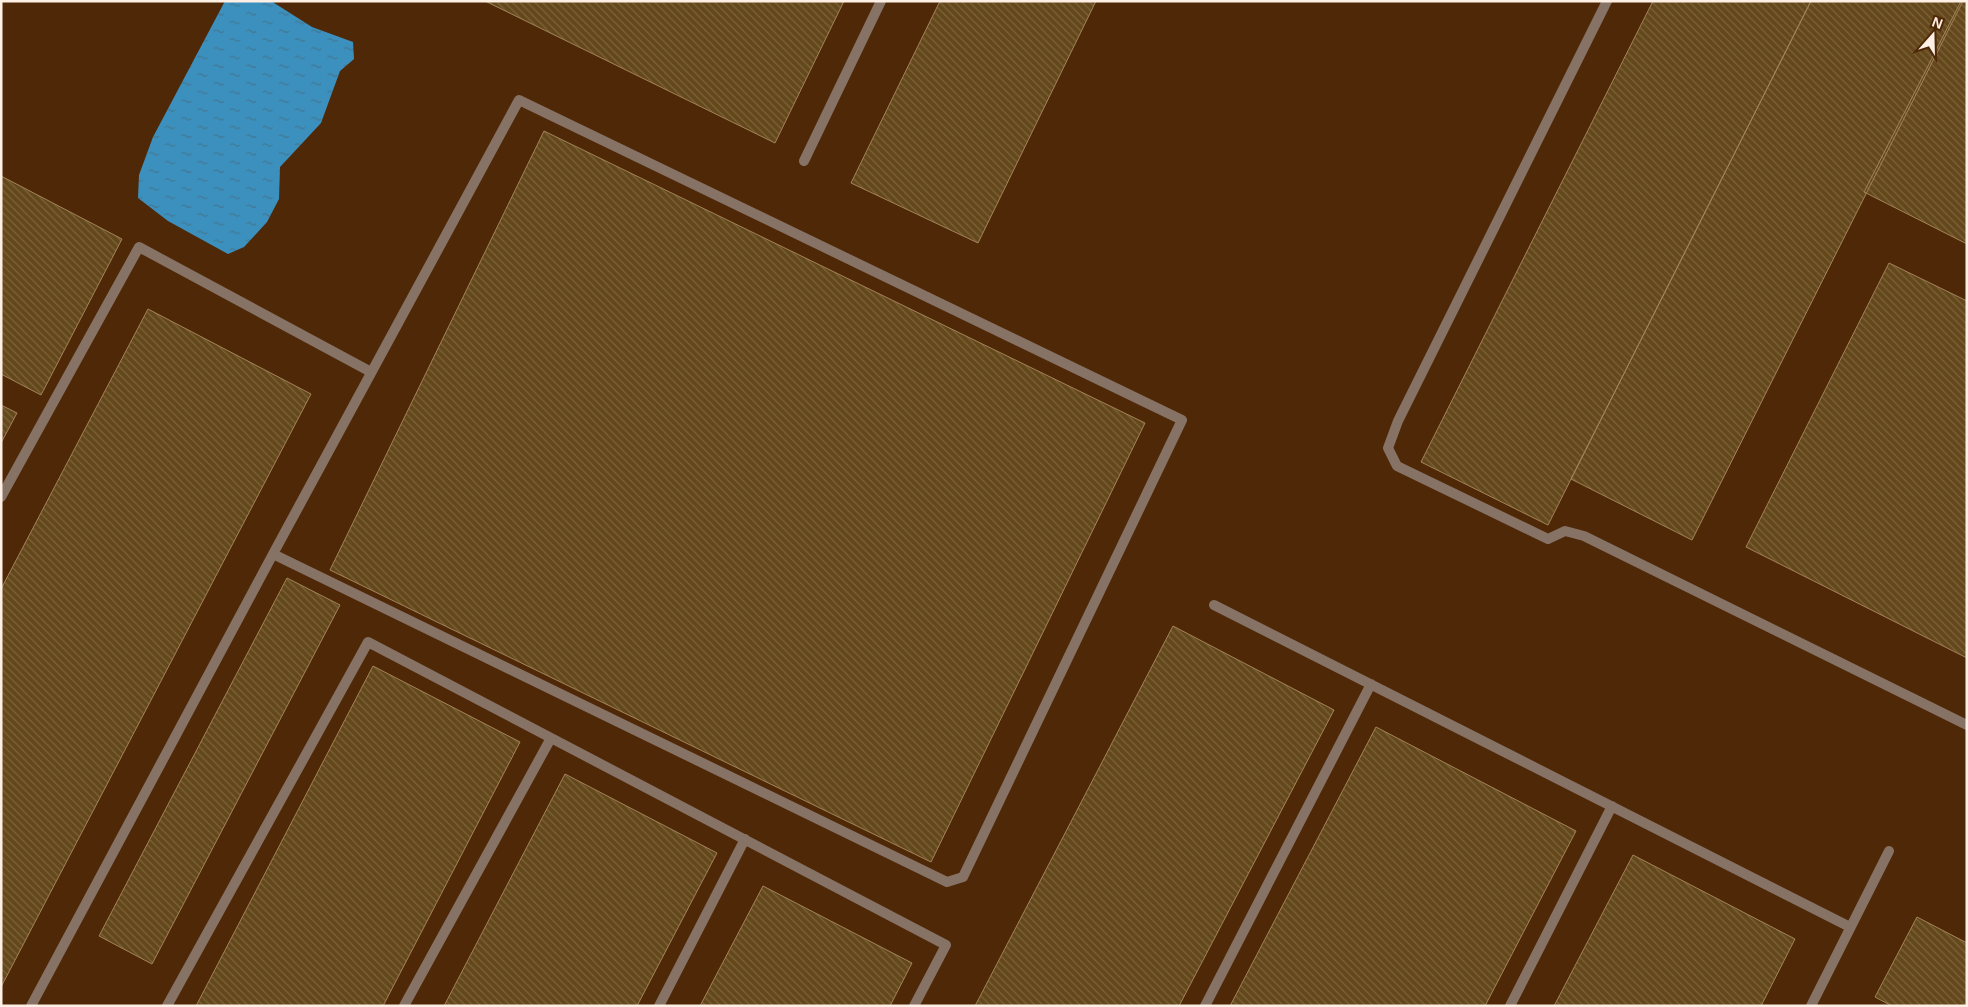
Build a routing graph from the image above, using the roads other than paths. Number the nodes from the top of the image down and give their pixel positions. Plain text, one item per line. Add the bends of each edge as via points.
1 (881, 1) edge
2 (1607, 1) edge
3 (804, 161) dead end
4 (371, 372) junction
5 (1, 497) edge
6 (272, 554) junction
7 (1214, 605) dead end
8 (1371, 684) junction
9 (1967, 725) edge
10 (551, 738) junction
11 (1612, 806) junction
12 (745, 839) junction
13 (1889, 851) dead end
14 (1850, 927) junction
15 (31, 1006) edge
16 (167, 1006) edge
17 (404, 1006) edge
18 (660, 1006) edge
19 (914, 1006) edge
20 (1205, 1006) edge
21 (1510, 1006) edge
22 (1810, 1006) edge

1 - 3 lane
2 - 9 lane via 1398,421 1388,448 1397,466 1548,539 1565,531 1584,536
4 - 5 lane via 139,247
4 - 6 lane
4 - 6 lane via 518,100 1182,420 963,877 947,882
6 - 15 lane
7 - 8 lane
8 - 11 lane
8 - 20 lane
10 - 12 lane
10 - 16 lane via 368,642
10 - 17 lane
11 - 14 lane
11 - 21 lane
12 - 18 lane
12 - 19 lane via 946,945
13 - 14 lane
14 - 22 lane

